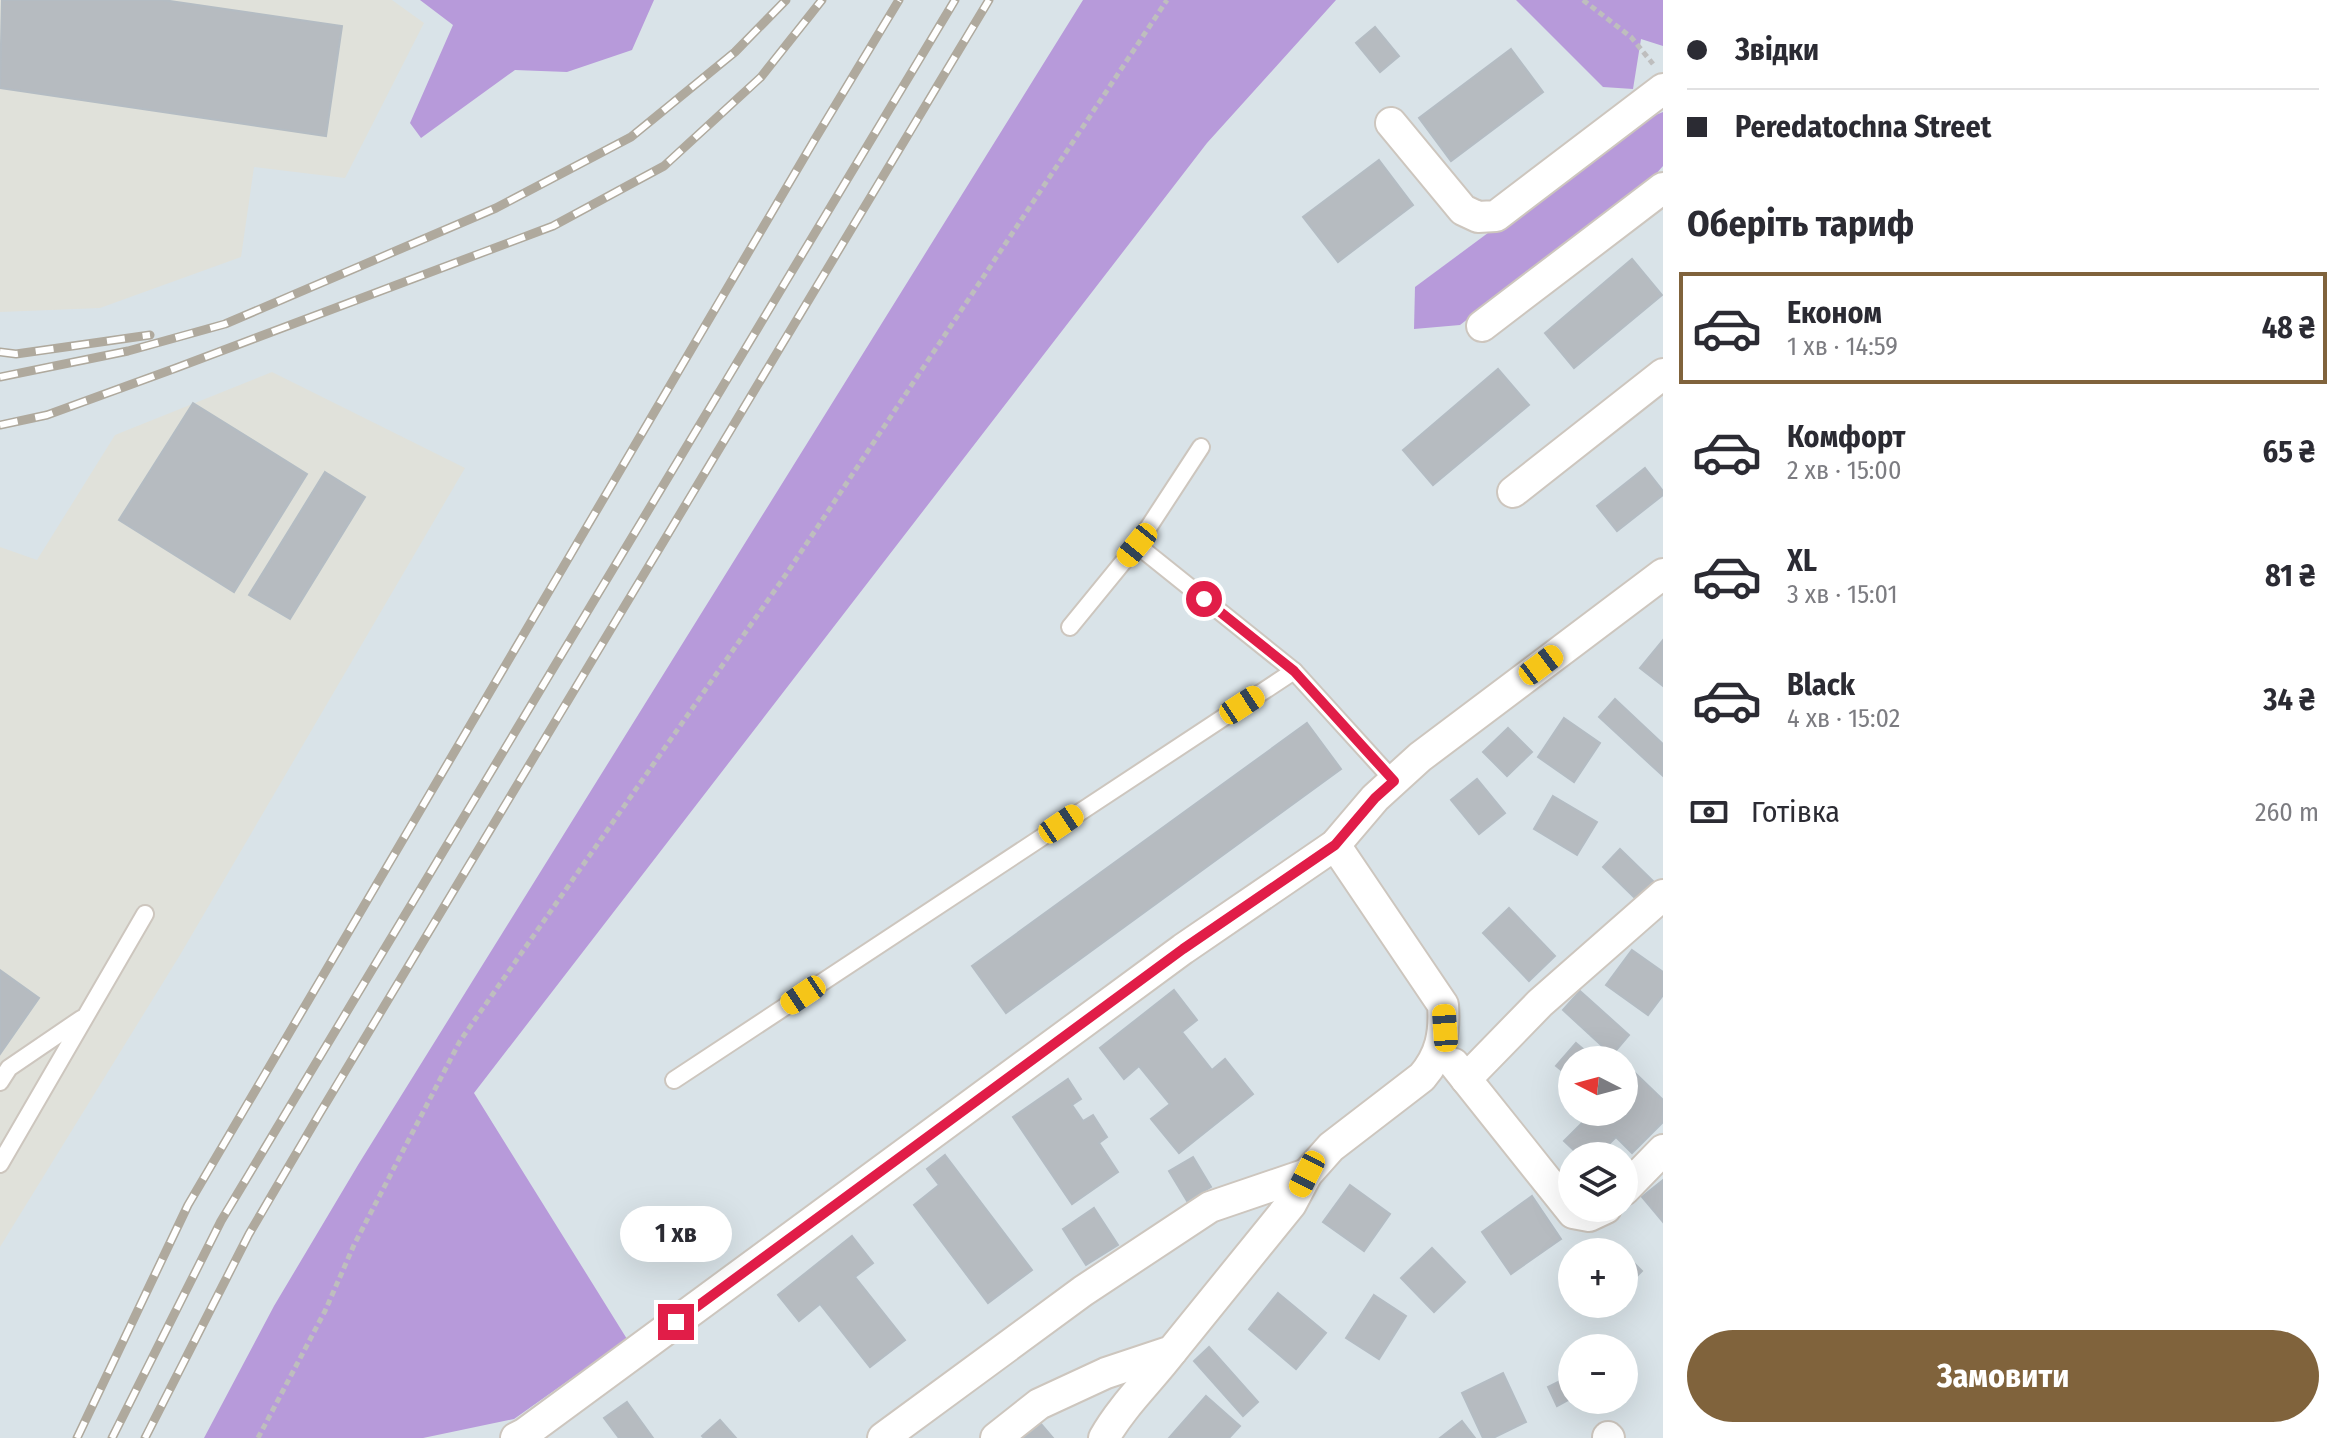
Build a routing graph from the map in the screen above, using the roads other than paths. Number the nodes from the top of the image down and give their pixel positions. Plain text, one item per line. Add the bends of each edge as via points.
1 (1659, 78) edge
2 (1391, 123) dead end
3 (1663, 188) edge
4 (1482, 326) dead end
5 (1663, 374) edge
6 (1201, 447) dead end
7 (1513, 492) dead end
8 (1137, 545) junction
9 (1663, 574) edge
10 (1070, 627) dead end
11 (1294, 671) junction
12 (1394, 781) junction
13 (1335, 845) junction
14 (1663, 895) edge
15 (145, 914) dead end
16 (86, 1015) junction
17 (1440, 1047) junction
18 (1466, 1079) junction
19 (674, 1080) dead end
20 (0, 1082) edge
21 (1663, 1150) edge
22 (0, 1164) edge
23 (1307, 1174) junction
24 (1638, 1176) edge
25 (1558, 1194) edge
26 (1172, 1351) junction
27 (516, 1438) edge
28 (883, 1438) edge
29 (996, 1438) edge
30 (1104, 1438) edge

1 - 2 street via 1496,216 1478,217 1463,210
3 - 4 street
5 - 7 street
6 - 8 lane
8 - 10 lane
8 - 11 lane
9 - 12 street
11 - 12 lane
11 - 19 lane
12 - 13 street
13 - 17 street via 1443,1005
13 - 27 street via 1183,949
14 - 18 street via 1540,1003
15 - 16 lane
16 - 20 lane via 9,1068
16 - 22 lane
17 - 18 street
17 - 23 street via 1422,1077 1331,1147
18 - 25 street
21 - 24 street
23 - 26 street via 1291,1204
23 - 28 street via 1210,1207 1083,1291
26 - 29 street via 1039,1404
26 - 30 street

